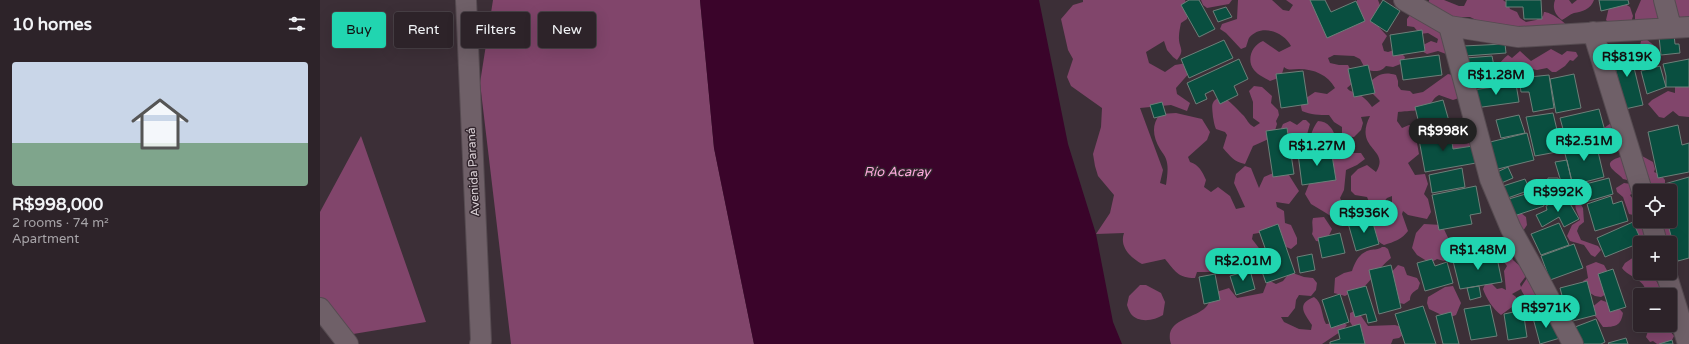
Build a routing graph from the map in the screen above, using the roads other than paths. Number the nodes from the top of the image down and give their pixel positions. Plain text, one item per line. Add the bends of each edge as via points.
1 (466, 0) edge
2 (1404, 0) edge
3 (1664, 0) edge
4 (1448, 26) junction
5 (1680, 27) edge
6 (1593, 32) junction
7 (1640, 184) edge
8 (1668, 280) edge
9 (320, 308) edge
10 (348, 344) edge
11 (480, 344) edge
12 (1573, 344) edge
13 (1688, 344) edge

1 - 11 street, Avenida Paraná
2 - 4 street
3 - 5 street
4 - 6 street via 1518,37
4 - 12 street via 1490,178 1511,229
5 - 6 street
6 - 7 street
8 - 13 street
9 - 10 street

